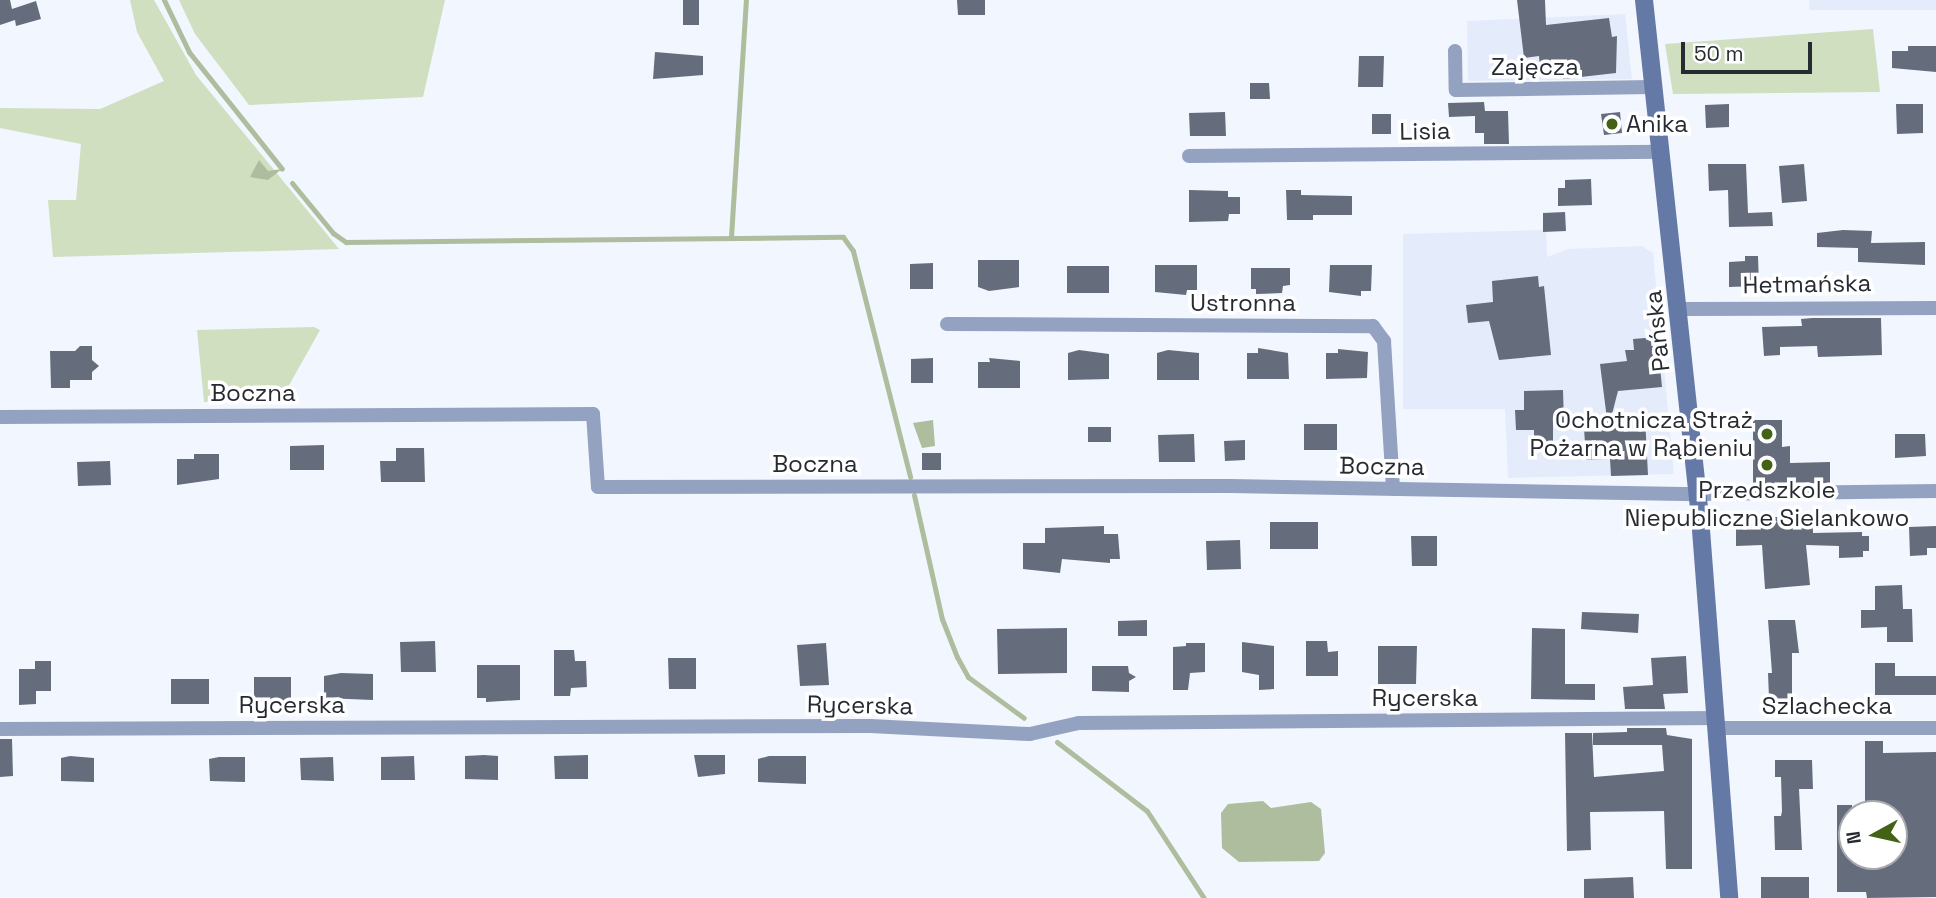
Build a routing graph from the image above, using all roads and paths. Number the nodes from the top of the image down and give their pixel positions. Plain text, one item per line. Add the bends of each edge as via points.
1 (1645, 4) edge
2 (1455, 51) dead end
3 (1652, 87) junction
4 (1662, 152) junction
5 (1189, 156) dead end
6 (1936, 308) edge
7 (1679, 309) junction
8 (947, 324) dead end
9 (0, 417) edge
10 (1393, 489) junction
11 (1936, 491) edge
12 (1698, 494) junction
13 (1718, 723) junction
14 (1936, 728) edge
15 (0, 729) edge
16 (1729, 898) edge

1 - 3 street, Pańska
2 - 3 street, Zajęcza via 1456,90
3 - 4 street, Pańska
4 - 5 street, Lisia
4 - 7 street, Pańska
6 - 7 street, Hetmańska
7 - 12 street, Pańska
8 - 10 street, Ustronna via 1373,326 1384,341
9 - 10 street, Boczna via 593,414 598,487
10 - 12 street, Boczna
11 - 12 street, Boczna
12 - 13 street, Pańska
13 - 14 street, Szlachecka
13 - 15 street, Rycerska via 1079,723 1030,734 870,726
13 - 16 street, Pańska

